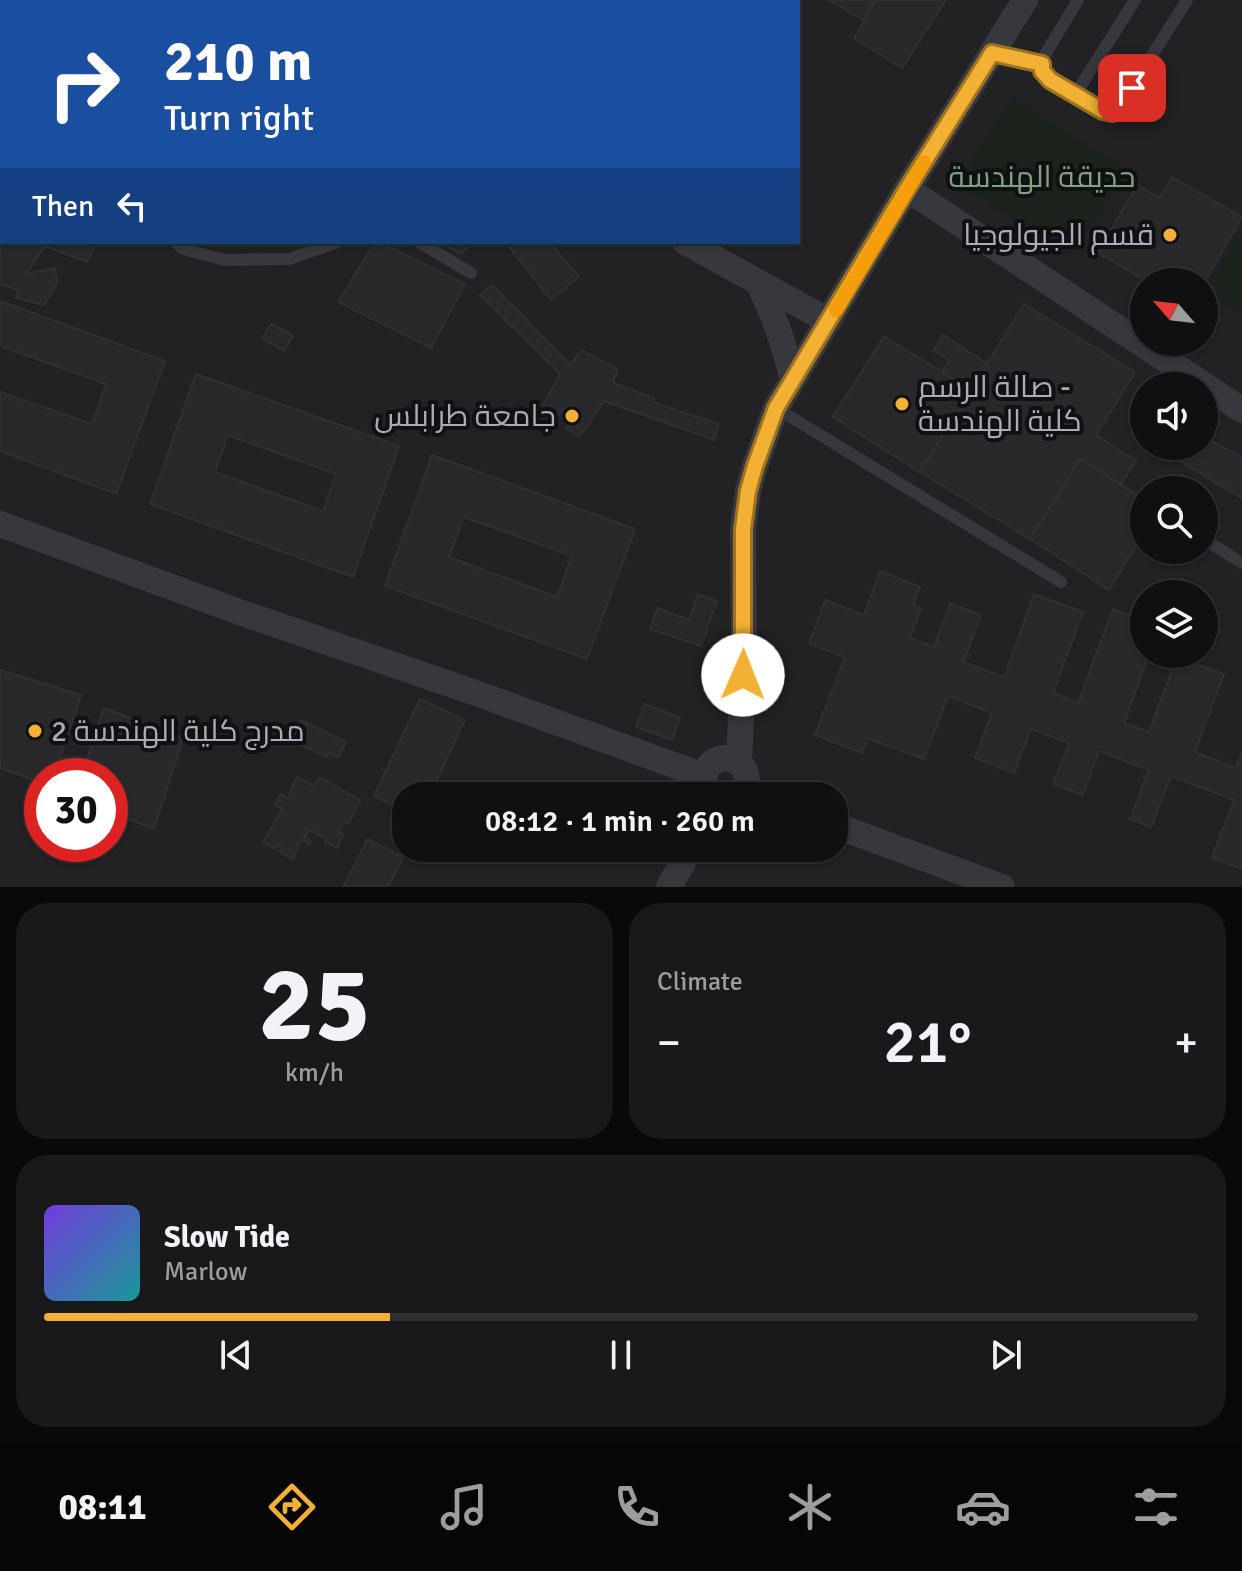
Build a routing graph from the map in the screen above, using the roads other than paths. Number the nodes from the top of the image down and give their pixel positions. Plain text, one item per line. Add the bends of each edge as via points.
1 (1025, 0) edge
2 (1078, 0) edge
3 (1135, 0) edge
4 (1187, 0) edge
5 (992, 53) junction
6 (1042, 64) junction
7 (1075, 95) junction
8 (907, 189) junction
9 (177, 244) edge
10 (332, 244) edge
11 (422, 244) edge
12 (689, 244) edge
13 (471, 273) dead end
14 (759, 284) junction
15 (829, 321) junction
16 (792, 378) junction
17 (776, 408) junction
18 (1242, 410) edge
19 (0, 524) edge
20 (1218, 548) edge
21 (1242, 563) edge
22 (1061, 582) dead end
23 (739, 763) junction
24 (697, 782) edge
25 (707, 782) edge
26 (748, 782) edge
27 (848, 830) edge
28 (683, 862) edge
29 (669, 887) edge
30 (1002, 887) edge

1 - 5 street
2 - 6 lane
3 - 7 lane
4 - 7 lane via 1119,108 1103,111
5 - 6 lane
5 - 8 street
6 - 7 lane via 1046,76
8 - 15 street
8 - 18 street
9 - 10 lane via 225,260 289,259
11 - 13 lane
12 - 14 street
14 - 15 street
14 - 16 street via 777,322
15 - 16 street
16 - 17 street
17 - 22 lane
17 - 23 street via 748,491 743,529
19 - 24 street via 473,692
20 - 21 lane
23 - 25 street via 714,761
23 - 26 street
27 - 30 street
28 - 29 street

